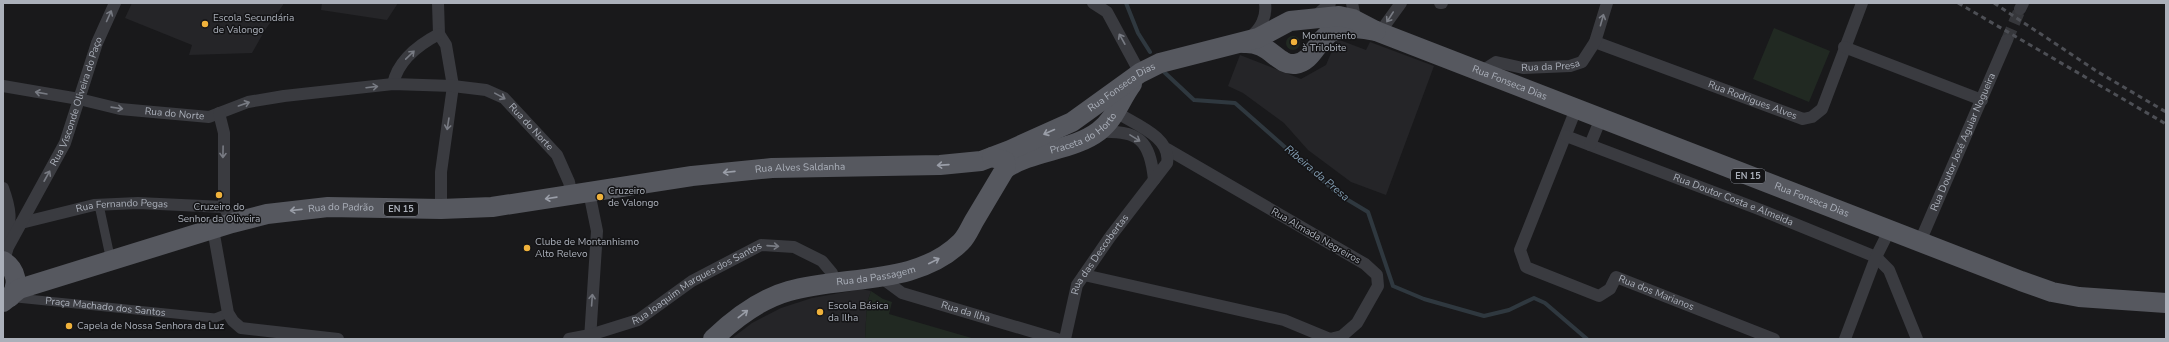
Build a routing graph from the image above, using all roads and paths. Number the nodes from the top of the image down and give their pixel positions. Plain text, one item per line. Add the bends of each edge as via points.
1 (115, 3) edge
2 (438, 3) edge
3 (1093, 3) edge
4 (1330, 3) edge
5 (1402, 3) edge
6 (1607, 3) edge
7 (1862, 3) edge
8 (1265, 7) edge
9 (1362, 20) edge
10 (1286, 30) junction
11 (439, 34) junction
12 (2007, 40) tunnel mouth
13 (1596, 42) junction
14 (1241, 43) junction
15 (1318, 44) junction
16 (1844, 48) junction
17 (1482, 71) junction
18 (1140, 73) junction
19 (393, 84) junction
20 (3, 86) edge
21 (453, 86) junction
22 (79, 99) junction
23 (1982, 100) junction
24 (1576, 109) junction
25 (1116, 112) junction
26 (219, 113) junction
27 (1601, 118) junction
28 (1072, 122) junction
29 (1098, 132) junction
30 (1566, 136) junction
31 (1590, 145) junction
32 (1166, 149) junction
33 (1002, 159) junction
34 (1154, 180) junction
35 (5, 193) edge
36 (580, 193) junction
37 (34, 198) junction
38 (99, 205) junction
39 (441, 210) junction
40 (228, 215) junction
41 (21, 223) junction
42 (214, 229) junction
43 (1889, 231) junction
44 (3, 242) edge
45 (1919, 244) junction
46 (1876, 257) junction
47 (111, 261) junction
48 (8, 266) edge
49 (1084, 275) junction
50 (879, 276) junction
51 (53, 279) junction
52 (834, 282) junction
53 (7, 300) edge
54 (2166, 303) edge
55 (228, 314) junction
56 (590, 337) edge
57 (1041, 337) edge
58 (338, 339) edge
59 (569, 339) edge
60 (713, 339) edge
61 (1057, 339) edge
62 (1065, 339) edge
63 (1774, 339) edge
64 (1846, 339) edge
65 (1917, 339) edge

22 -> 1 street, Rua Visconde Oliveira do Paço via 97,43
2 - 11 street
18 -> 3 street via 1107,12
4 - 10 street
5 -> 9 street
13 -> 6 street, Rua da Presa
7 - 16 street
8 - 10 street
8 - 10 street
8 - 14 street via 1258,29
9 - 10 main road, Rua Fonseca Dias via 1339,16
9 - 15 main road, Rua Fonseca Dias via 1335,30
9 - 15 street via 1333,25
9 - 17 main road, Rua Fonseca Dias
10 - 14 main road, Rua Fonseca Dias via 1258,44
10 - 15 main road, Rua Fonseca Dias via 1304,24
10 - 15 main road, Rua Fonseca Dias via 1279,60 1292,65 1306,60
19 -> 11 street via 396,71 408,56 424,42
11 - 21 street via 446,45
12 - 23 street, Rua Doutor José Aguiar Nogueira
13 - 16 street, Rua Rodrigues Alves via 1803,119 1812,117 1822,109
13 - 17 street, Rua da Presa via 1582,62 1570,66 1523,68 1496,62
14 - 18 main road, Rua Fonseca Dias via 1160,64
16 - 23 street
17 - 24 main road, Rua Fonseca Dias
18 - 25 main road, Praceta do Horto
18 - 28 main road, Rua Fonseca Dias
19 - 21 street, Rua do Norte
26 -> 19 street, Rua do Norte via 248,102
22 -> 20 street, Rua do Norte
21 -> 36 street, Rua do Norte via 486,90 504,98 557,155 569,182
21 -> 39 street via 441,172
22 -> 26 street, Rua do Norte via 120,109 208,117
37 -> 22 street, Rua Visconde Oliveira do Paço via 65,143
23 - 45 street, Rua Doutor José Aguiar Nogueira
24 - 27 main road, Rua Fonseca Dias / EN 15
24 - 30 street, Rua dos Marianos
25 - 28 main road via 1101,111
25 - 29 main road, Praceta do Horto
25 - 32 street via 1156,137
26 -> 40 street via 224,133
27 - 31 street
27 - 43 main road, Rua Fonseca Dias / EN 15
28 -> 33 main road, Rua Fonseca Dias
29 - 33 main road, Praceta do Horto via 1085,139 1023,160
29 -> 34 street via 1132,135 1144,144 1152,159
30 - 31 street, Rua Doutor Costa e Almeida
30 - 63 street, Rua dos Marianos via 1520,250 1526,267 1599,296 1610,289 1616,277
31 - 46 street, Rua Doutor Costa e Almeida
32 - 34 street, Rua das Descobertas via 1167,163
32 - 49 street, Rua Almada Negreiros via 1365,264 1377,275 1378,286 1357,323 1342,336 1330,339 1284,320
33 -> 36 main road, Rua Alves Saldanha via 940,165 772,168 692,176
50 -> 33 main road, Rua da Passagem via 917,269 933,262 962,241
34 - 49 street, Rua das Descobertas
35 - 37 street via 14,205 18,206
35 - 44 street via 10,224
36 -> 39 main road, Rua do Padrão / EN 15 via 492,207
56 -> 36 street, Rua do Norte via 597,231
37 - 41 street, Rua Visconde Oliveira do Paço
38 - 40 street, Rua Fernando Pegas via 138,204
38 - 41 street, Rua Fernando Pegas
38 - 47 street
39 -> 40 main road, Rua do Padrão / EN 15 via 315,208 267,214
40 - 42 main road, Rua do Padrão / EN 15
41 - 48 street, Rua Visconde Oliveira do Paço via 8,247 5,257
42 - 47 main road, Praça Machado dos Santos
42 - 55 street
43 - 45 main road, Rua Fonseca Dias / EN 15
43 - 46 street
45 - 54 main road, Rua Fonseca Dias / EN 15 via 2052,292 2079,297
46 - 64 street
46 - 65 street via 1889,270
47 - 51 main road, Praça Machado dos Santos
48 - 51 main road, Praça Machado dos Santos via 26,281 36,283
48 - 53 main road via 15,287
49 - 62 street, Rua das Descobertas via 1077,285
50 - 52 main road, Rua da Passagem
50 - 57 street, Rua da Ilha via 902,293
51 - 53 main road, Praça Machado dos Santos via 19,290
56 -> 52 street, Rua Joaquim Marques dos Santos via 638,320 692,281 761,245 794,247 822,261 832,273
60 -> 52 main road, Rua da Passagem via 747,310 766,299 788,291
53 - 55 street, Praça Machado dos Santos via 17,298 215,318
55 - 58 street via 241,328
56 - 59 street, Rua Joaquim Marques dos Santos
57 - 61 street, Rua da Ilha

